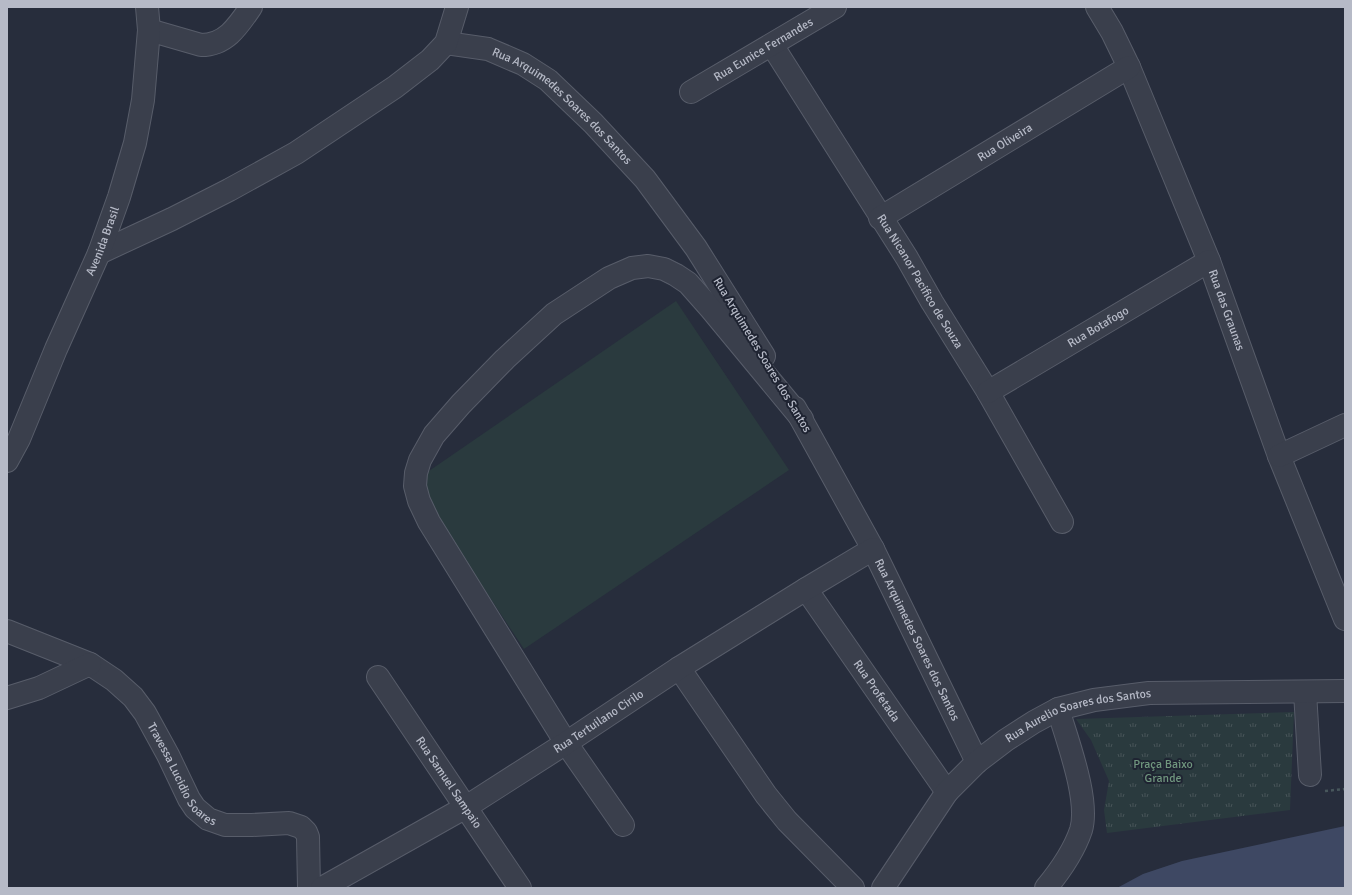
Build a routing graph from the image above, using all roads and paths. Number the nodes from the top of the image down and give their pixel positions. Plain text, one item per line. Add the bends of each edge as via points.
1 (147, 7) edge
2 (251, 7) edge
3 (457, 7) edge
4 (835, 7) edge
5 (1097, 7) edge
6 (149, 30) junction
7 (446, 43) junction
8 (772, 45) junction
9 (1129, 67) junction
10 (691, 92) dead end
11 (880, 218) junction
12 (99, 253) junction
13 (1208, 261) junction
14 (988, 392) junction
15 (802, 419) junction
16 (1345, 425) edge
17 (1279, 456) junction
18 (7, 461) edge
19 (1062, 522) dead end
20 (873, 549) junction
21 (806, 589) junction
22 (1345, 619) edge
23 (7, 631) edge
24 (90, 664) junction
25 (679, 668) junction
26 (378, 677) dead end
27 (1345, 691) edge
28 (1305, 692) junction
29 (7, 698) edge
30 (1058, 710) junction
31 (566, 743) junction
32 (977, 762) junction
33 (1310, 775) dead end
34 (947, 792) junction
35 (466, 807) junction
36 (623, 825) dead end
37 (309, 888) edge
38 (322, 888) edge
39 (520, 888) edge
40 (853, 888) edge
41 (883, 888) edge
42 (1046, 888) edge

1 - 6 street, Avenida Brasil
2 - 6 street via 225,39 210,45 201,45
3 - 7 street
4 - 8 street, Rua Eunice Fernandes
5 - 9 street, Rua das Graunas
6 - 12 street, Avenida Brasil via 143,100 135,143
7 - 12 street via 430,60 395,87 296,153 172,219
7 - 15 street, Rua Arquimedes Soares dos Santos via 488,49 523,64 548,80 593,123 645,179 696,248
8 - 10 street, Rua Eunice Fernandes
8 - 11 street, Rua Nicanor Pacifico de Souza
9 - 11 street, Rua Oliveira
9 - 13 street, Rua das Graunas
11 - 14 street, Rua Nicanor Pacifico de Souza
12 - 18 street, Avenida Brasil via 19,439
13 - 14 street, Rua Botafogo
13 - 17 street, Rua das Graunas
14 - 19 street, Rua Nicanor Pacifico de Souza
15 - 20 street, Rua Arquimedes Soares dos Santos
15 - 31 street via 688,283 664,269 648,266 632,268 608,278 554,314 505,359 434,435 416,473 415,486 419,501 429,522
16 - 17 street
17 - 22 street, Rua das Graunas
20 - 21 street, Rua Tertuilano Cirilo
20 - 32 street, Rua Arquimedes Soares dos Santos
21 - 25 street, Rua Tertuilano Cirilo
21 - 34 street, Rua Profetada
23 - 24 street, Travessa Lucidio Soares
24 - 29 street via 39,688
24 - 37 street, Travessa Lucidio Soares via 114,680 133,697 145,713 188,799 202,815 225,825 289,823 301,827 306,832
25 - 31 street, Rua Tertuilano Cirilo
25 - 40 street via 766,796
26 - 35 street, Rua Samuel Sampaio
27 - 28 street, Rua Aurelio Soares dos Santos
28 - 30 street, Rua Aurelio Soares dos Santos via 1149,694 1094,700
28 - 33 street
30 - 32 street, Rua Aurelio Soares dos Santos via 1034,722
30 - 42 street via 1078,779 1083,815 1073,850
31 - 35 street, Rua Tertuilano Cirilo
31 - 36 street
32 - 34 street, Rua Aurelio Soares dos Santos
34 - 41 street, Rua Aurelio Soares dos Santos
35 - 38 street, Rua Tertuilano Cirilo
35 - 39 street, Rua Samuel Sampaio

